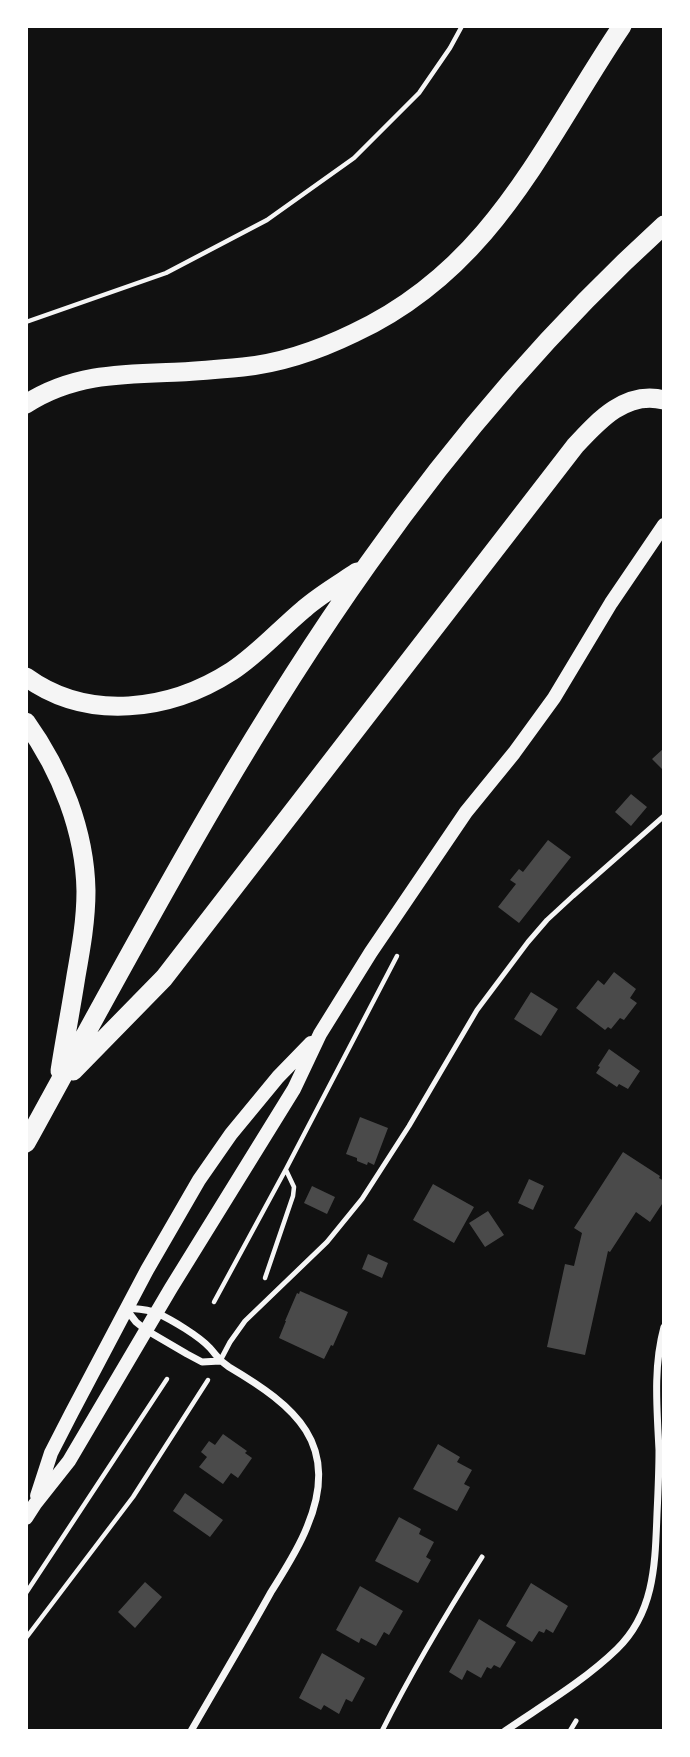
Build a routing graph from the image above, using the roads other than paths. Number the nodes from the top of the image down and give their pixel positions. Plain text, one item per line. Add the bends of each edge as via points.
1 (622, 26) edge
2 (664, 225) edge
3 (664, 400) edge
4 (26, 404) edge
5 (664, 525) edge
6 (366, 566) junction
7 (26, 677) edge
8 (26, 722) edge
9 (664, 816) edge
10 (320, 1034) junction
11 (57, 1086) junction
12 (26, 1143) edge
13 (126, 1308) junction
14 (157, 1313) junction
15 (664, 1327) edge
16 (146, 1330) junction
17 (220, 1361) junction
18 (35, 1503) junction
19 (26, 1518) edge
20 (482, 1557) dead end
21 (576, 1721) dead end
22 (514, 1728) edge
23 (191, 1731) edge
24 (382, 1731) edge
25 (505, 1731) edge
26 (570, 1731) edge

1 - 4 highway via 502,212 462,257 404,306 339,341 290,358 248,367 87,379 57,387
2 - 6 highway via 521,370
3 - 11 highway via 645,398 617,407 575,446 164,978
5 - 10 main road via 554,698 446,839
6 - 7 highway via 307,606 233,670 172,699 132,706 89,704 54,694
6 - 11 highway via 231,778
8 - 11 highway via 72,809 86,890
9 - 17 lane via 528,942 477,1010 362,1199 310,1260 245,1321
10 - 13 main road via 223,1145
10 - 14 main road via 294,1089
11 - 12 highway
13 - 14 street
13 - 16 street
13 - 18 main road via 51,1452
14 - 16 main road
14 - 17 street via 209,1347
15 - 22 street via 656,1379 659,1461 651,1592 619,1647
16 - 17 street via 202,1362
16 - 18 main road via 69,1461
17 - 23 street via 275,1396 301,1422 315,1451 319,1483 314,1511 300,1543
18 - 19 main road
20 - 24 lane via 406,1682
21 - 26 lane
22 - 25 street

